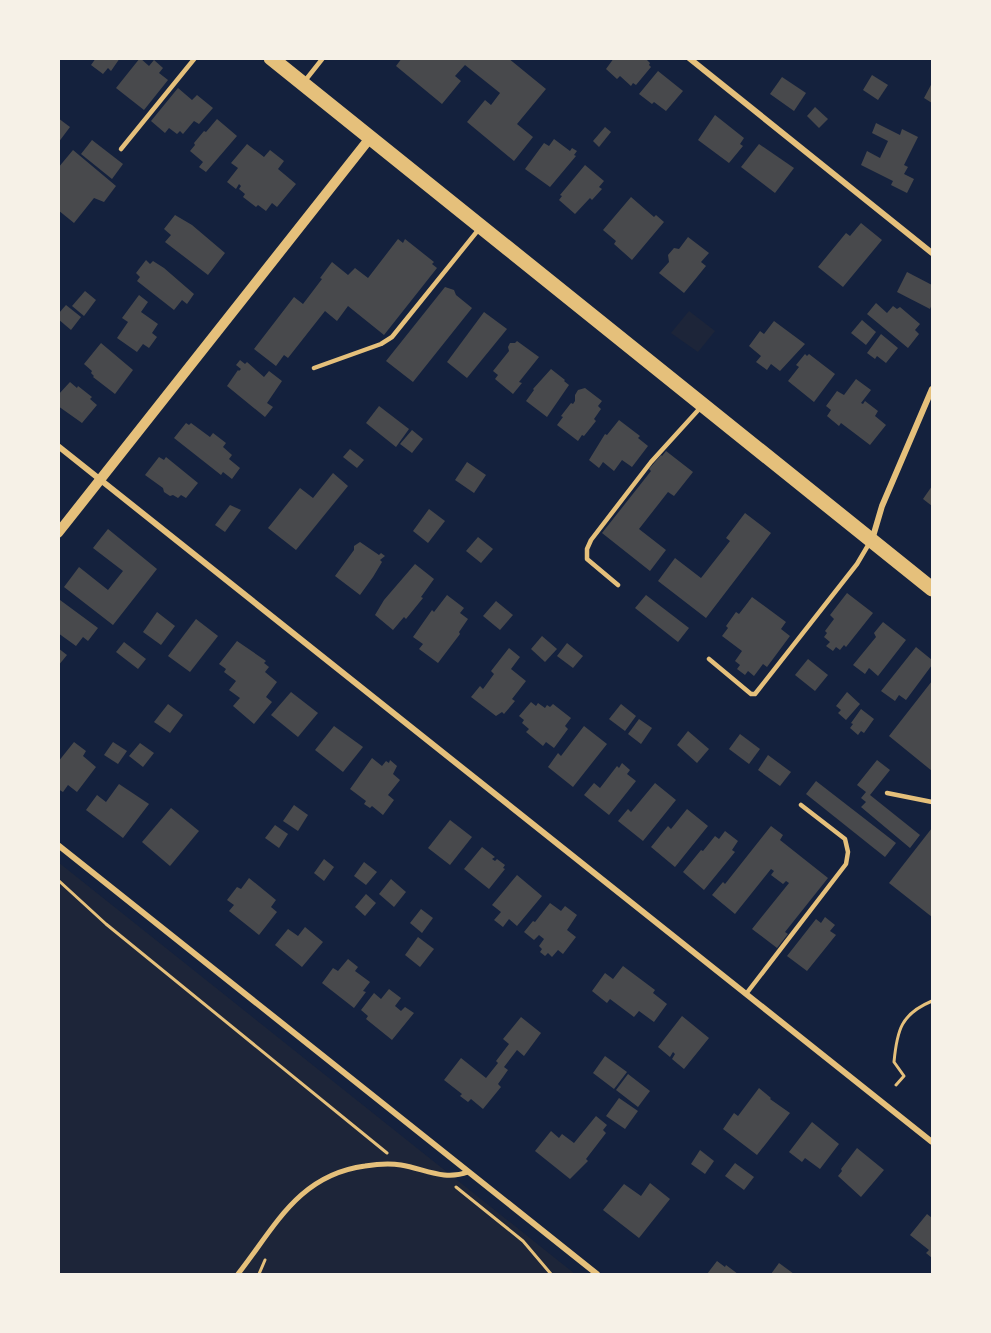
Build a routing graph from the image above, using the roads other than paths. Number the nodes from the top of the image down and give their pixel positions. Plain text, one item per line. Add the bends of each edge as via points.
1 (195, 58) edge
2 (271, 58) edge
3 (323, 58) edge
4 (689, 58) edge
5 (302, 84) junction
6 (370, 138) junction
7 (121, 149) dead end
8 (481, 227) junction
9 (933, 253) edge
10 (314, 368) dead end
11 (933, 389) edge
12 (703, 405) junction
13 (58, 446) edge
14 (100, 480) junction
15 (58, 533) edge
16 (872, 540) junction
17 (618, 585) dead end
18 (933, 589) edge
19 (709, 659) dead end
20 (887, 793) dead end
21 (933, 802) edge
22 (801, 805) dead end
23 (58, 845) edge
24 (746, 994) junction
25 (933, 1142) edge
26 (468, 1172) junction
27 (238, 1275) edge
28 (597, 1275) edge

1 - 7 lane
2 - 5 main road
3 - 5 lane
4 - 9 street
5 - 6 main road
6 - 8 main road
6 - 14 street
8 - 10 lane via 392,337 381,345
8 - 12 main road
11 - 16 street via 882,506
12 - 16 main road
12 - 17 lane via 651,462 591,540 587,559
13 - 14 street
14 - 15 street
14 - 24 street
16 - 18 main road
16 - 19 lane via 755,694
20 - 21 lane
22 - 24 lane via 845,839 846,864
23 - 26 street
24 - 25 street
26 - 27 street via 438,1175 399,1164 340,1171 310,1187 279,1218
26 - 28 street

